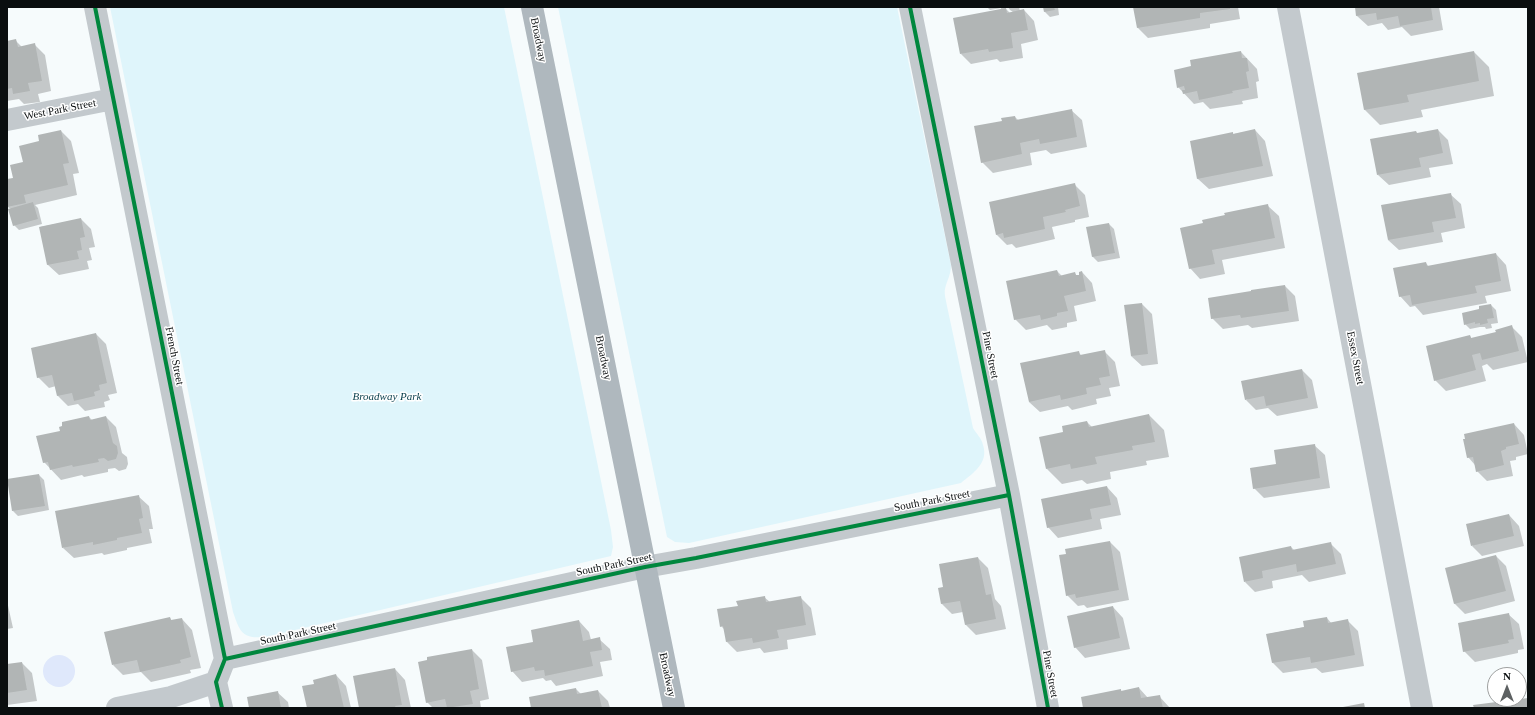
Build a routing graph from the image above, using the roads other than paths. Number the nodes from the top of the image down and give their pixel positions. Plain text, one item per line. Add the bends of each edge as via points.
1 (95, 7) edge
2 (532, 7) edge
3 (910, 7) edge
4 (1288, 7) edge
5 (113, 99) junction
6 (7, 120) edge
7 (1009, 495) junction
8 (645, 567) junction
9 (225, 659) junction
10 (216, 682) junction
11 (117, 708) edge
12 (222, 708) edge
13 (674, 708) edge
14 (1048, 708) edge
15 (1422, 708) edge

1 - 5 street, French Street
2 - 8 main road, Broadway
3 - 7 street, Pine Street
4 - 15 street, Essex Street
5 - 6 street, West Park Street
5 - 9 street, French Street
7 - 8 street, South Park Street
7 - 14 street, Pine Street
8 - 9 street, South Park Street
8 - 13 main road, Broadway
9 - 10 street
10 - 11 street via 171,697
10 - 12 street

